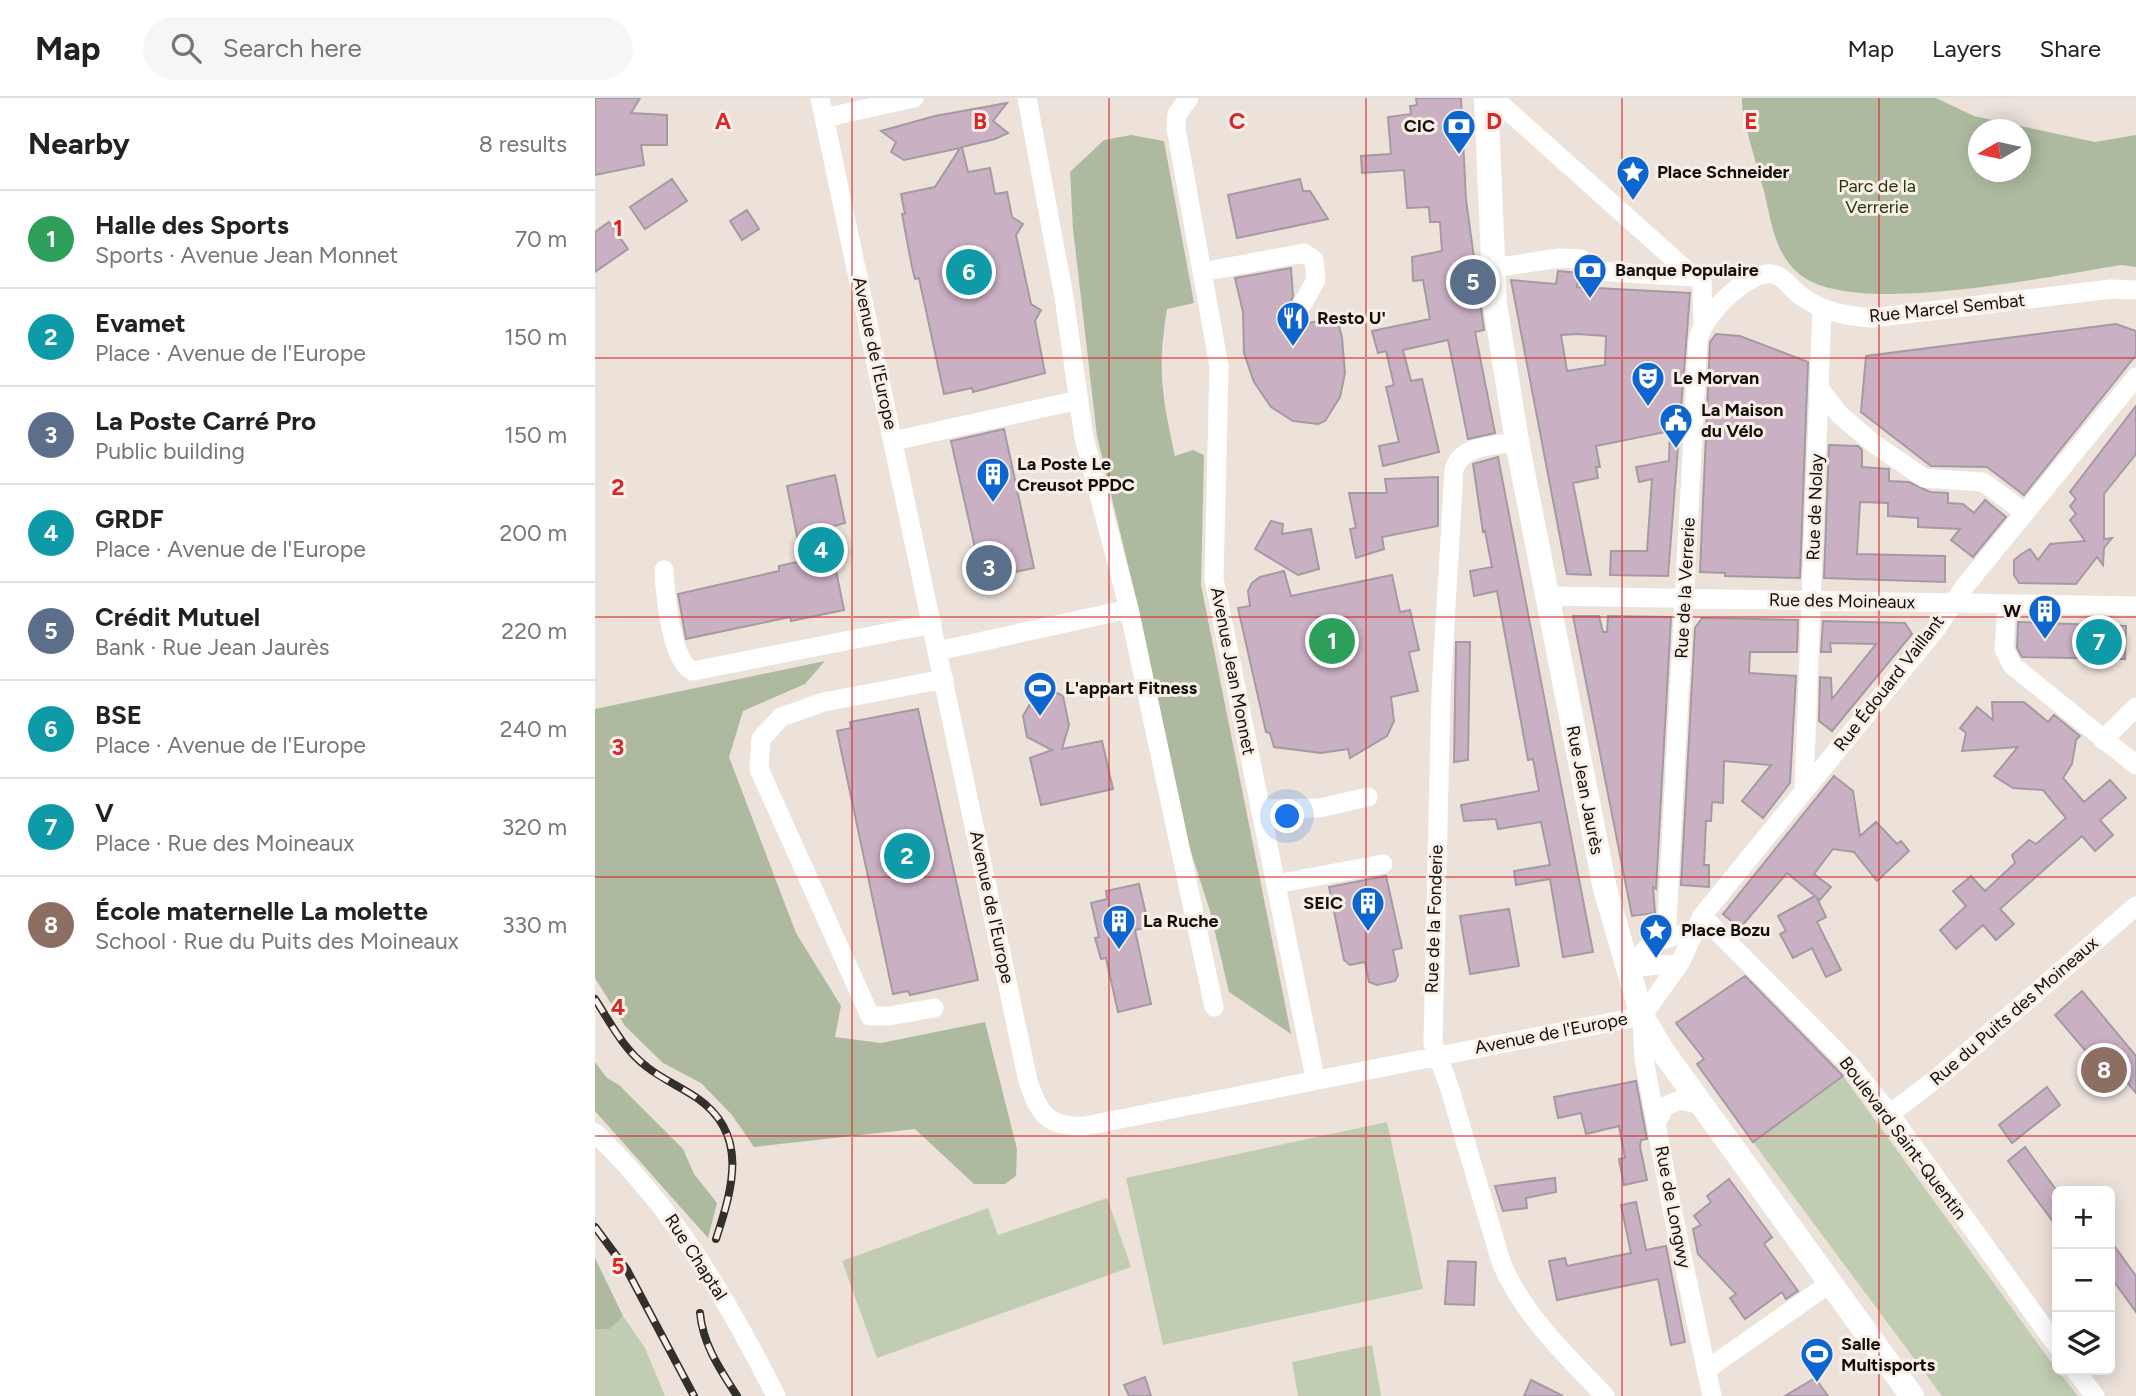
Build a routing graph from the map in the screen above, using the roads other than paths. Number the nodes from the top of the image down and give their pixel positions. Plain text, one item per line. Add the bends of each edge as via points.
1 (820, 98) edge
2 (914, 98) edge
3 (1027, 98) edge
4 (1189, 98) edge
5 (1491, 99) edge
6 (824, 118) junction
7 (1494, 268) junction
8 (1202, 272) junction
9 (1694, 278) junction
10 (2136, 290) edge
11 (1822, 309) junction
12 (1299, 310) dead end
13 (1703, 323) junction
14 (2136, 377) edge
15 (1819, 388) junction
16 (1079, 400) junction
17 (893, 441) junction
18 (1517, 442) junction
19 (2024, 512) junction
20 (664, 569) dead end
21 (1548, 596) junction
22 (1684, 598) junction
23 (1811, 601) junction
24 (1951, 603) junction
25 (2007, 604) junction
26 (2136, 606) edge
27 (1129, 609) junction
28 (933, 624) junction
29 (938, 651) junction
30 (944, 679) junction
31 (2136, 707) edge
32 (2103, 740) junction
33 (2136, 765) edge
34 (1804, 790) junction
35 (1368, 797) dead end
36 (1260, 810) junction
37 (1383, 864) dead end
38 (1276, 884) junction
39 (2136, 906) edge
40 (1699, 922) junction
41 (1617, 936) junction
42 (1659, 941) junction
43 (1680, 963) junction
44 (1628, 968) junction
45 (1214, 1007) dead end
46 (934, 1008) dead end
47 (1642, 1016) junction
48 (1437, 1054) junction
49 (1315, 1078) junction
50 (1702, 1105) junction
51 (1889, 1114) junction
52 (1656, 1123) junction
53 (595, 1133) edge
54 (1829, 1284) junction
55 (2052, 1339) edge
56 (1706, 1370) junction
57 (2079, 1375) edge
58 (776, 1396) edge
59 (1605, 1396) edge
60 (1712, 1396) edge
61 (1912, 1396) edge
62 (2095, 1396) edge

1 - 6 street, Avenue de l'Europe
2 - 6 street
3 - 16 street
4 - 8 street, Avenue Jean Monnet via 1177,114 1176,128
5 - 7 main road, Rue Jean Jaurès
5 - 9 street
6 - 17 street, Avenue de l'Europe
7 - 9 street via 1581,259 1596,271
7 - 18 main road, Rue Jean Jaurès via 1500,342
8 - 12 street via 1304,253 1314,260 1316,280
8 - 36 street, Avenue Jean Monnet via 1219,366 1215,579
9 - 13 street via 1702,281 1704,288
10 - 11 street, Rue Marcel Sembat via 2111,289 1873,318
11 - 13 street, Rue Marcel Sembat via 1776,275 1769,275 1725,298
11 - 15 street, Rue de Nolay
13 - 22 street, Rue de la Verrerie via 1698,340
14 - 19 street, Rue Édouard Vaillant
15 - 19 street via 1864,436 1924,478 1983,482
15 - 23 street, Rue de Nolay
16 - 17 street
16 - 27 street via 1084,438
17 - 28 street, Avenue de l'Europe
18 - 21 main road, Rue Jean Jaurès
18 - 48 street, Rue de la Fonderie via 1466,451 1454,470 1434,908 1431,1026
19 - 24 street, Rue Édouard Vaillant
20 - 28 street via 676,652 684,667 693,671
21 - 22 street, Rue des Moineaux
21 - 41 main road, Rue Jean Jaurès
22 - 23 street, Rue des Moineaux
22 - 42 street, Rue de la Verrerie
23 - 24 street, Rue des Moineaux
23 - 34 street, Rue de Nolay
24 - 25 street, Rue des Moineaux
24 - 34 street, Rue Édouard Vaillant via 1936,629
25 - 26 street, Rue des Moineaux
25 - 32 street via 2006,657
27 - 29 street
27 - 45 street
28 - 29 street, Avenue de l'Europe
29 - 30 street, Avenue de l'Europe
30 - 46 street via 824,702 781,717 761,739 759,769 870,1016
30 - 49 street, Avenue de l'Europe via 1028,1081 1049,1120 1085,1126
31 - 32 street
32 - 33 street
34 - 40 street, Rue Édouard Vaillant
35 - 36 street via 1319,808
36 - 38 street, Avenue Jean Monnet
37 - 38 street
38 - 49 street, Avenue Jean Monnet
39 - 51 street, Rue du Puits des Moineaux via 1942,1074
40 - 42 street
40 - 43 street, Rue Édouard Vaillant
40 - 51 street, Boulevard Saint-Quentin via 1850,1066
41 - 42 street
41 - 44 main road, Rue Jean Jaurès
42 - 44 street
43 - 44 street
43 - 47 street, Rue Édouard Vaillant
44 - 47 main road, Rue Jean Jaurès
47 - 48 street, Avenue de l'Europe
47 - 50 main road, Rue Jean Jaurès
47 - 52 street, Rue de Longwy via 1644,1059
48 - 49 street, Avenue de l'Europe
48 - 59 street, Rue de la Fonderie via 1513,1289
50 - 52 street via 1680,1100 1665,1106
50 - 54 main road, Rue Jean Jaurès
51 - 55 street, Boulevard Saint-Quentin
52 - 56 street, Rue de Longwy
53 - 58 street, Rue Chaptal via 644,1184 692,1245
54 - 56 street
54 - 61 main road, Rue Jean Jaurès
56 - 60 street, Rue de Longwy
57 - 62 street

